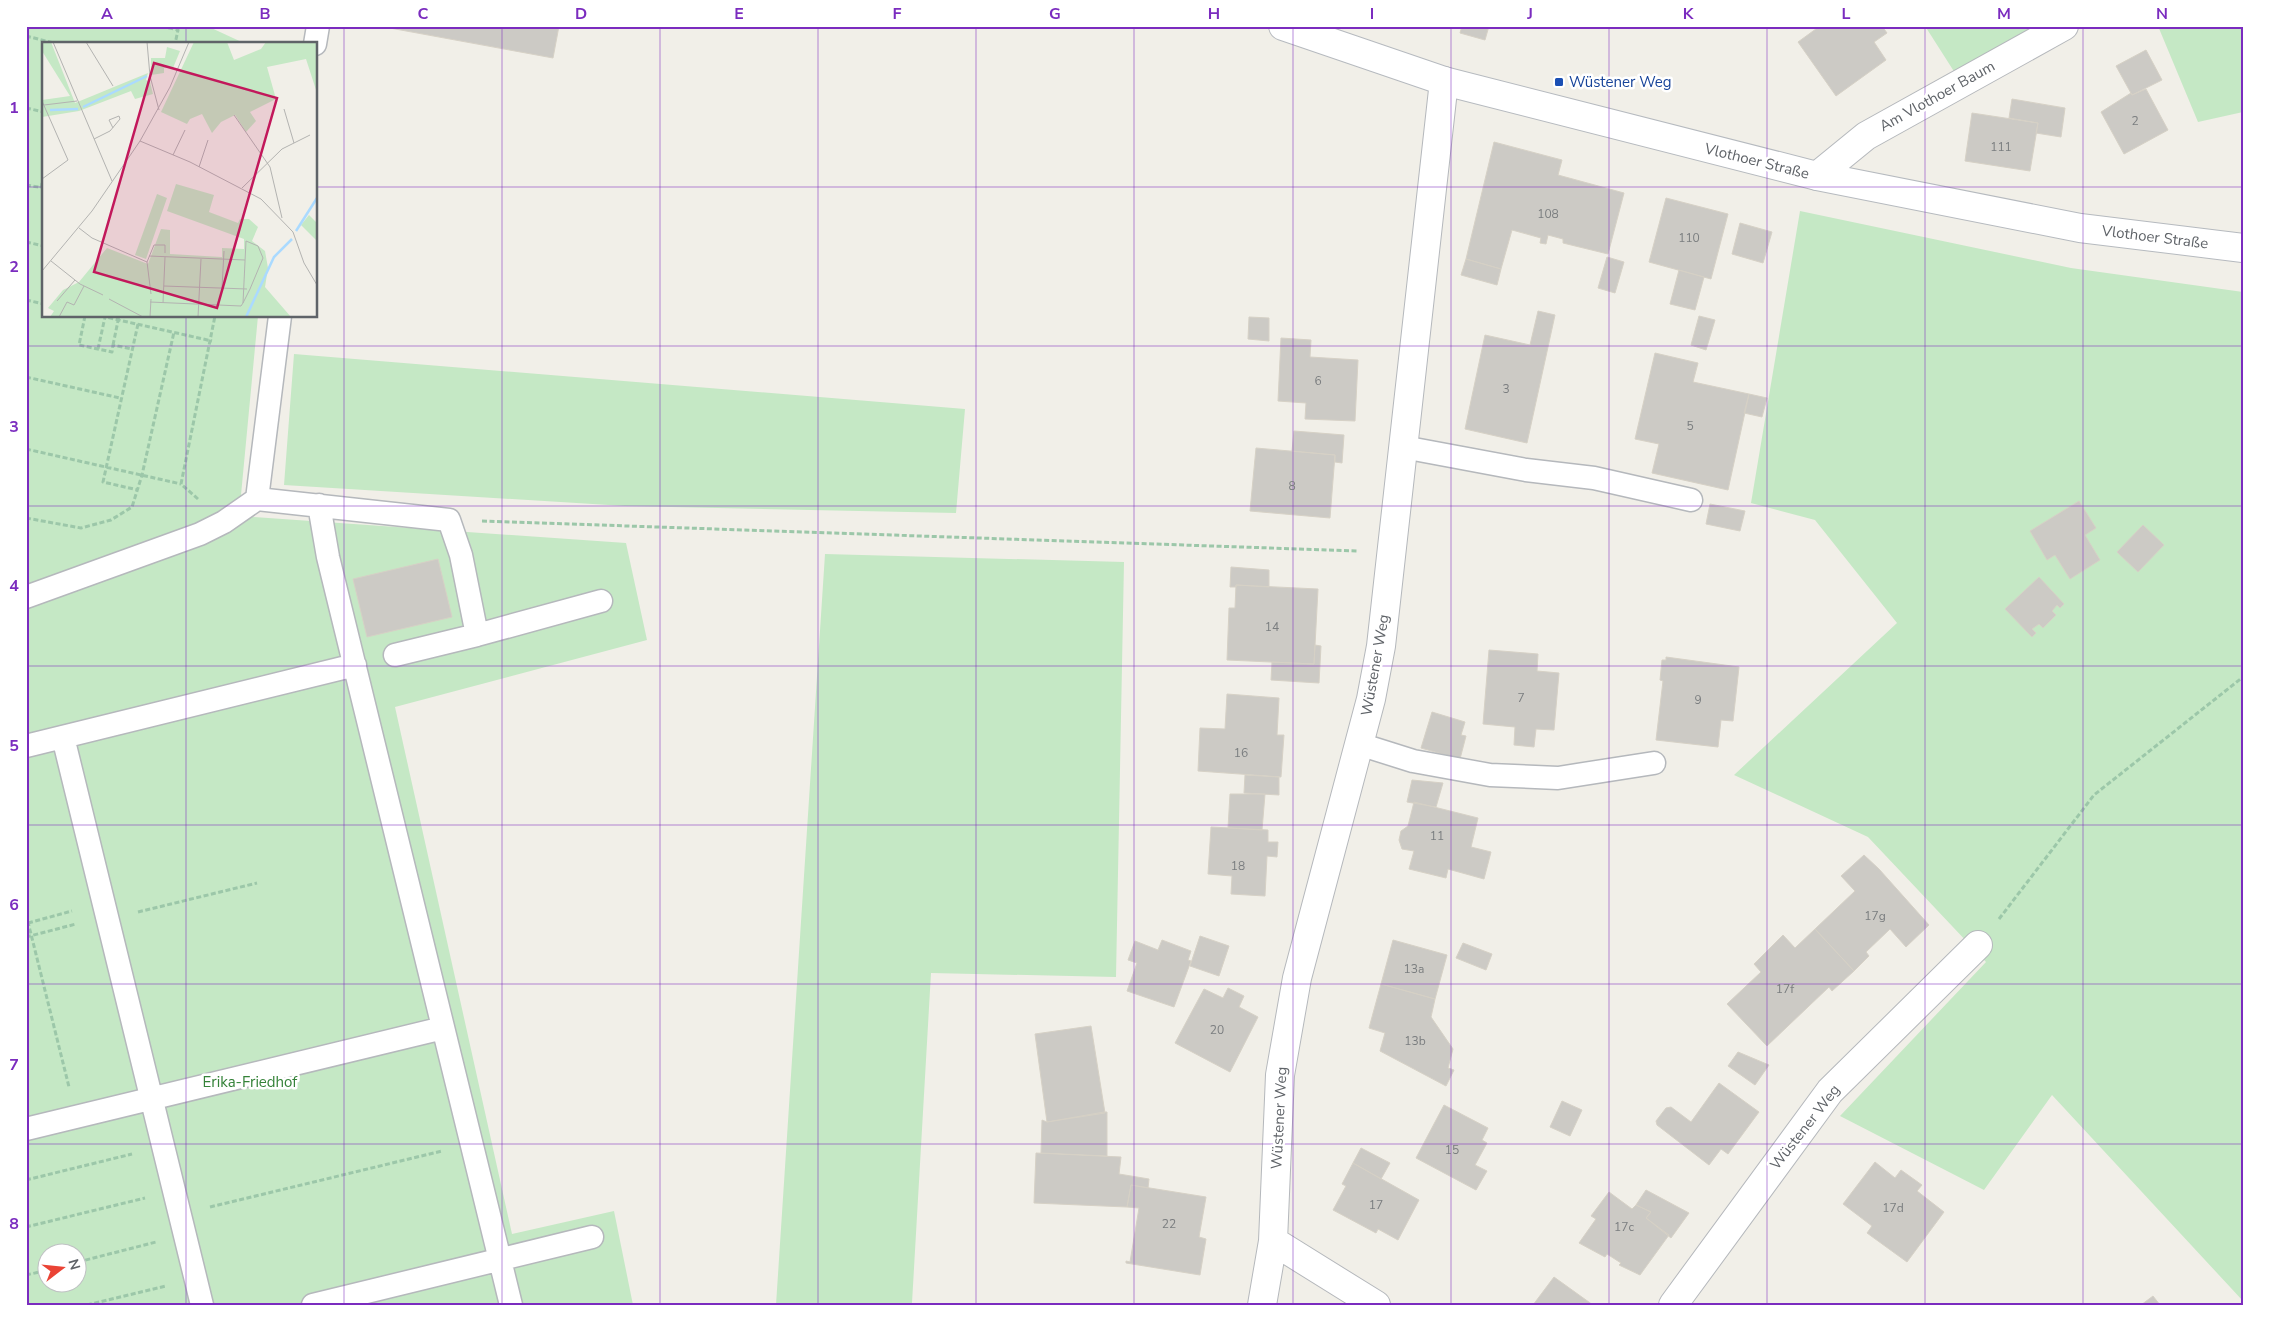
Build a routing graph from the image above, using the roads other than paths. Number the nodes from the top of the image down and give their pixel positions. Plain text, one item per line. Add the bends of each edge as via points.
1 (318, 26) edge
2 (1283, 26) edge
3 (2064, 26) edge
4 (315, 42) edge
5 (1444, 81) junction
6 (1817, 176) junction
7 (2243, 248) edge
8 (280, 318) edge
9 (1403, 447) junction
10 (258, 499) junction
11 (1691, 500) dead end
12 (319, 506) junction
13 (26, 597) edge
14 (601, 601) dead end
15 (477, 634) junction
16 (395, 655) dead end
17 (355, 665) junction
18 (63, 737) junction
19 (1359, 744) junction
20 (26, 746) edge
21 (1654, 763) dead end
22 (1978, 945) road end
23 (443, 1028) junction
24 (152, 1098) junction
25 (26, 1129) edge
26 (592, 1237) dead end
27 (1273, 1241) junction
28 (500, 1259) junction
29 (202, 1305) edge
30 (313, 1305) edge
31 (511, 1305) edge
32 (1262, 1305) edge
33 (1376, 1305) edge
34 (1672, 1305) edge

1 - 4 lane
2 - 5 street, Vlothoer Straße
3 - 6 street, Am Vlothoer Baum via 1866,136
5 - 6 street, Vlothoer Straße
5 - 9 street, Wüstener Weg
6 - 7 street, Vlothoer Straße via 2080,228
8 - 10 lane
9 - 11 lane via 1526,470 1594,478
9 - 19 street, Wüstener Weg via 1381,646
10 - 12 lane
10 - 13 lane via 200,534
12 - 15 lane via 449,520 461,555
12 - 17 lane
14 - 15 lane
15 - 16 lane
17 - 18 lane
17 - 23 lane
18 - 20 lane
18 - 24 lane
19 - 21 lane via 1413,760 1490,775 1558,778
19 - 27 street, Wüstener Weg via 1298,978 1280,1075
22 - 34 street, Wüstener Weg via 1830,1091
23 - 24 lane
23 - 28 lane
24 - 25 lane
24 - 29 lane
26 - 28 lane
27 - 32 street, Wüstener Weg
27 - 33 street
28 - 30 lane
28 - 31 lane

